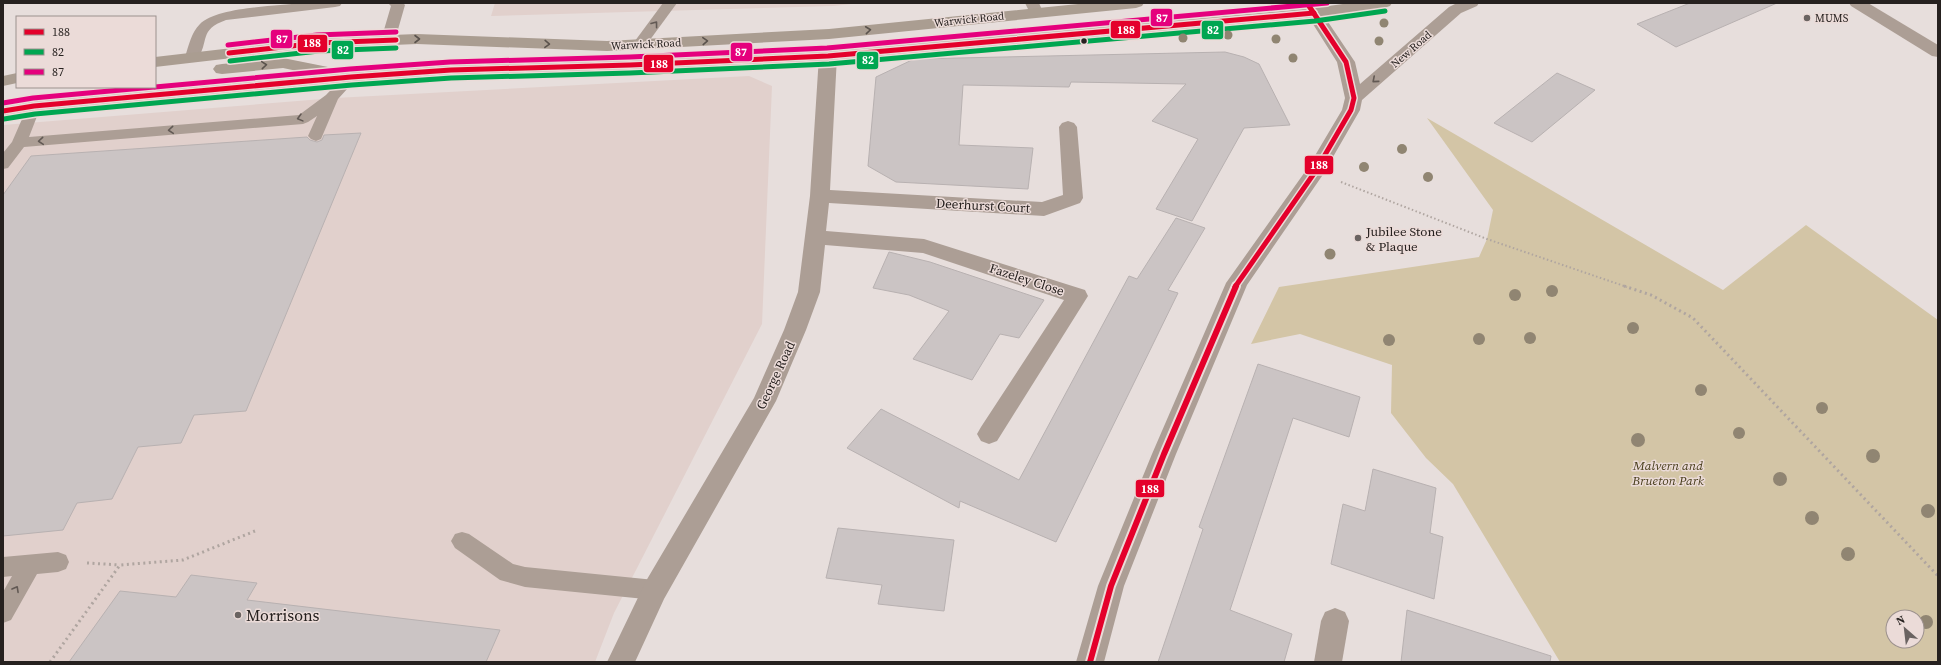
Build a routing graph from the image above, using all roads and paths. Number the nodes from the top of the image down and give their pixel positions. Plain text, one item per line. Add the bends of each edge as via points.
1 (335, 3) edge
2 (395, 3) edge
3 (670, 3) edge
4 (1136, 3) edge
5 (1384, 3) edge
6 (1471, 3) edge
7 (1857, 3) edge
8 (1034, 8) edge
9 (1310, 8) edge
10 (829, 34) junction
11 (388, 40) junction
12 (639, 45) junction
13 (1938, 52) edge
14 (828, 56) junction
15 (192, 57) junction
16 (156, 62) edge
17 (156, 72) edge
18 (351, 77) junction
19 (16, 78) edge
20 (3, 81) edge
21 (43, 88) edge
22 (331, 98) junction
23 (1354, 98) junction
24 (34, 106) junction
25 (3, 111) edge
26 (1068, 127) dead end
27 (316, 136) dead end
28 (19, 143) junction
29 (3, 164) edge
30 (1315, 172) junction
31 (820, 196) junction
32 (816, 237) junction
33 (988, 434) dead end
34 (255, 531) dead end
35 (462, 541) dead end
36 (58, 562) dead end
37 (30, 564) junction
38 (3, 567) edge
39 (1938, 576) edge
40 (655, 590) junction
41 (3, 613) edge
42 (1335, 622) dead end
43 (50, 662) edge
44 (620, 662) edge
45 (1090, 662) edge
46 (1328, 662) edge

1 - 15 lane via 224,16 210,20 200,32
2 - 11 lane via 398,5
12 -> 3 lane
4 - 8 main road, Warwick Road
5 - 9 main road, Warwick Road
6 -> 23 street, New Road via 1456,10
7 - 13 street
10 -> 8 main road, Warwick Road
9 - 14 main road, Warwick Road
9 - 23 street via 1346,62
12 -> 10 main road, Warwick Road
10 - 14 main road
11 -> 12 main road, Warwick Road
11 - 15 main road, Warwick Road via 318,43
14 - 18 main road, Warwick Road via 451,70
14 - 31 street, George Road
15 - 16 main road, Warwick Road
17 -> 18 main road via 283,63
18 - 22 lane
18 - 24 main road, Warwick Road
19 - 20 main road
21 - 24 main road
22 - 27 lane
22 -> 28 lane via 302,119
23 - 30 street, New Road via 1351,110
24 - 25 main road, Warwick Road
24 - 28 lane
26 - 31 street, Deerhurst Court via 1073,198 1044,209
28 - 29 lane
30 - 39 path via 1487,239 1651,295 1693,318
30 - 45 street, New Road via 1237,283 1111,586
31 - 32 street, George Road
32 - 33 street, Fazeley Close via 924,246 1077,296
32 - 40 street, George Road via 809,292 764,402
34 - 43 path via 183,560 120,565
35 - 40 lane via 508,573 525,577
36 - 37 lane
37 - 38 lane
41 -> 37 lane
40 - 44 street, George Road
42 - 46 street

